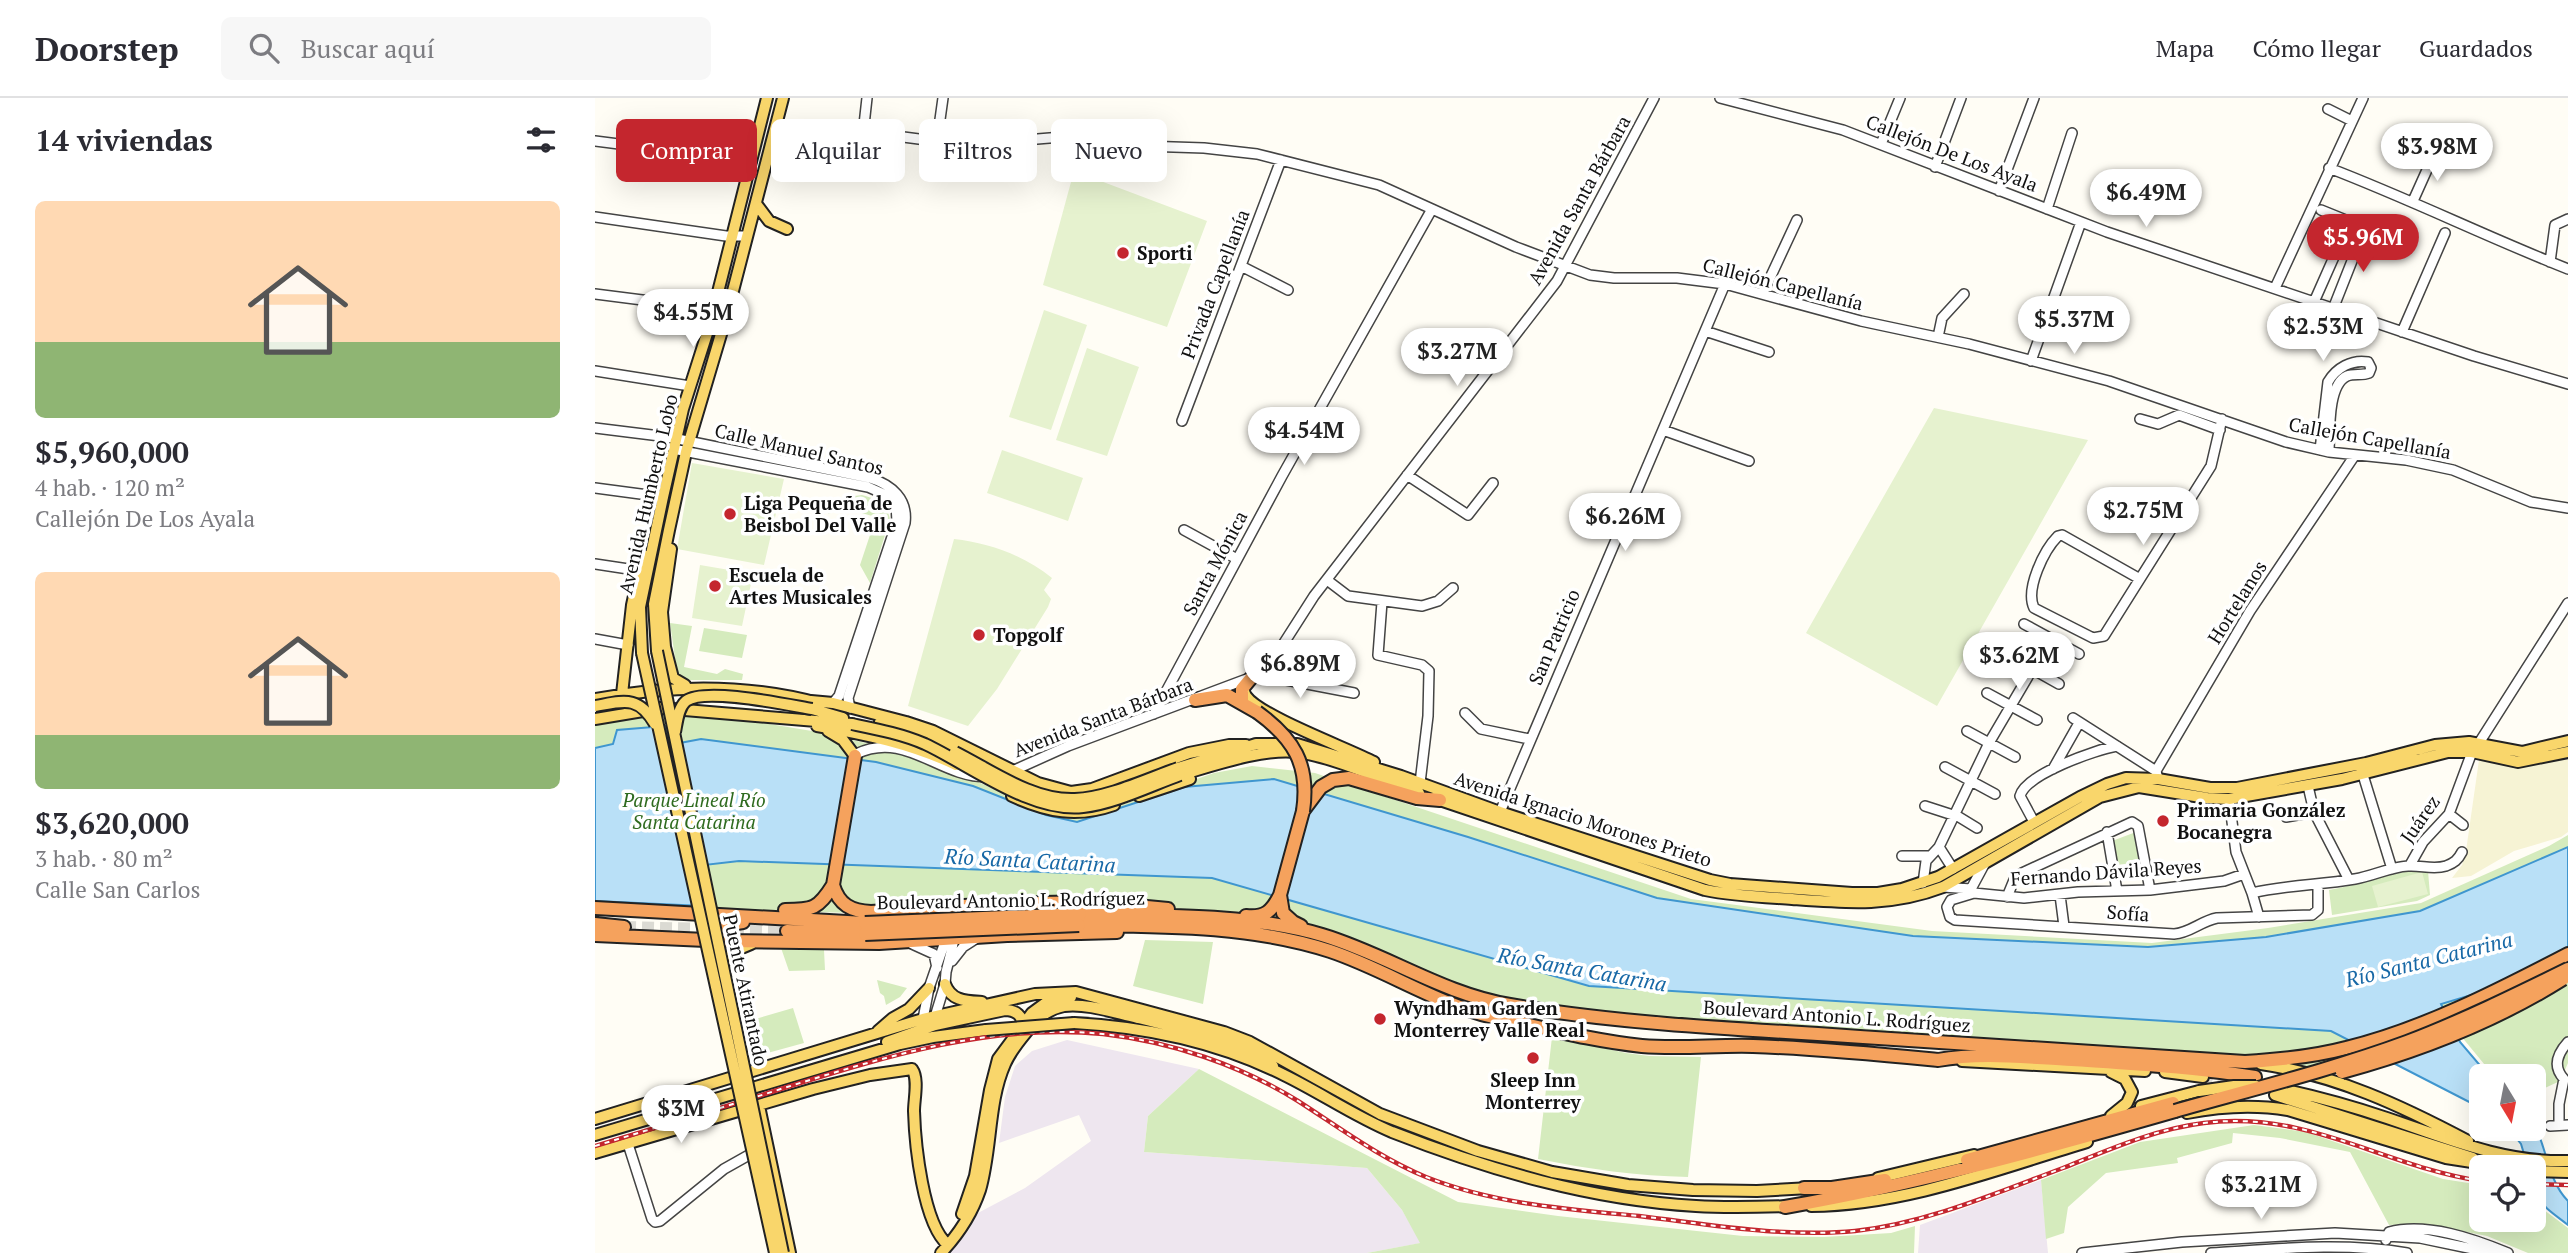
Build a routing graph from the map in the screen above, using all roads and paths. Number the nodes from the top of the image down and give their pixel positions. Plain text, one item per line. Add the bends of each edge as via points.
1 (767, 98) edge
2 (783, 98) edge
3 (867, 98) edge
4 (943, 98) edge
5 (1654, 98) edge
6 (1720, 98) edge
7 (1900, 98) edge
8 (1961, 98) edge
9 (2034, 98) edge
10 (2363, 98) edge
11 (1744, 101) edge
12 (2329, 108) dead end
13 (778, 119) edge
14 (865, 119) edge
15 (940, 119) edge
16 (2352, 121) junction
17 (2071, 133) dead end
18 (757, 140) edge
19 (1037, 140) edge
20 (595, 141) edge
21 (616, 144) edge
22 (1881, 144) junction
23 (771, 149) edge
24 (2435, 152) dead end
25 (1281, 160) junction
26 (757, 162) edge
27 (1935, 167) junction
28 (2329, 168) junction
29 (757, 179) edge
30 (757, 179) edge
31 (746, 182) edge
32 (761, 190) junction
33 (1999, 191) junction
34 (2413, 201) junction
35 (757, 205) junction
36 (1432, 209) junction
37 (2047, 209) junction
38 (2321, 211) dead end
39 (595, 217) edge
40 (2568, 219) edge
41 (1797, 220) dead end
42 (2081, 222) junction
43 (2350, 223) junction
44 (2365, 228) junction
45 (787, 229) dead end
46 (2445, 233) dead end
47 (732, 236) junction
48 (747, 236) junction
49 (2395, 240) dead end
50 (2550, 262) junction
51 (1241, 266) junction
52 (1565, 267) junction
53 (2568, 269) edge
54 (1725, 284) junction
55 (734, 288) junction
56 (2276, 288) junction
57 (1288, 290) dead end
58 (1762, 293) junction
59 (1964, 294) dead end
60 (595, 295) edge
61 (716, 297) junction
62 (2314, 302) junction
63 (713, 309) junction
64 (2333, 309) junction
65 (710, 324) junction
66 (1705, 331) junction
67 (2402, 332) junction
68 (1938, 337) junction
69 (1769, 352) dead end
70 (715, 355) junction
71 (2031, 361) junction
72 (595, 372) edge
73 (2568, 384) edge
74 (690, 386) junction
75 (2140, 419) dead end
76 (2222, 419) junction
77 (1182, 421) dead end
78 (2326, 426) junction
79 (595, 429) edge
80 (1663, 430) junction
81 (2220, 430) junction
82 (675, 444) junction
83 (688, 447) junction
84 (2324, 451) junction
85 (2355, 455) junction
86 (1749, 461) dead end
87 (1407, 475) junction
88 (1493, 483) dead end
89 (595, 488) edge
90 (663, 497) junction
91 (2568, 508) edge
92 (669, 530) junction
93 (1184, 530) dead end
94 (1237, 559) junction
95 (595, 564) edge
96 (644, 567) junction
97 (2140, 579) junction
98 (1327, 580) junction
99 (1453, 588) dead end
100 (1382, 602) junction
101 (2568, 603) edge
102 (2024, 624) dead end
103 (595, 639) edge
104 (2050, 639) junction
105 (628, 645) junction
106 (2079, 654) dead end
107 (2009, 656) dead end
108 (855, 662) junction
109 (1264, 667) junction
110 (2033, 670) junction
111 (1249, 680) junction
112 (2059, 684) dead end
113 (691, 687) junction
114 (1354, 693) dead end
115 (1987, 693) dead end
116 (622, 694) junction
117 (595, 699) edge
118 (1195, 700) junction
119 (1243, 701) junction
120 (833, 703) junction
121 (811, 705) junction
122 (2013, 705) junction
123 (595, 706) edge
124 (850, 708) junction
125 (1465, 713) dead end
126 (1154, 714) junction
127 (772, 716) junction
128 (595, 719) edge
129 (2037, 720) dead end
130 (852, 724) junction
131 (817, 726) junction
132 (1967, 731) dead end
133 (674, 734) junction
134 (661, 737) junction
135 (1529, 739) junction
136 (2568, 741) edge
137 (1989, 743) junction
138 (1256, 744) junction
139 (2117, 746) junction
140 (2475, 748) junction
141 (2568, 752) edge
142 (855, 755) junction
143 (983, 757) junction
144 (2015, 757) dead end
145 (1216, 764) junction
146 (1945, 767) dead end
147 (2052, 770) junction
148 (1012, 771) junction
149 (1179, 772) junction
150 (2157, 775) junction
151 (2363, 775) junction
152 (1401, 776) junction
153 (1970, 780) junction
154 (1420, 783) junction
155 (2308, 786) junction
156 (1995, 794) dead end
157 (2229, 799) junction
158 (1440, 800) junction
159 (1925, 806) dead end
160 (1303, 811) junction
161 (1500, 812) junction
162 (2314, 812) junction
163 (2449, 814) junction
164 (1953, 816) junction
165 (2286, 817) dead end
166 (2034, 822) junction
167 (2463, 825) dead end
168 (1977, 828) dead end
169 (2107, 832) junction
170 (1939, 847) junction
171 (2462, 852) dead end
172 (1902, 856) dead end
173 (1930, 856) junction
174 (1985, 863) junction
175 (2410, 865) junction
176 (1953, 869) junction
177 (2392, 869) junction
178 (2244, 874) junction
179 (2349, 880) junction
180 (1923, 883) junction
181 (833, 885) junction
182 (2318, 885) junction
183 (1943, 887) junction
184 (2150, 890) junction
185 (1972, 891) junction
186 (2117, 891) junction
187 (2252, 893) junction
188 (1281, 895) junction
189 (2060, 895) junction
190 (2007, 897) junction
191 (995, 904) junction
192 (938, 906) junction
193 (595, 908) edge
194 (595, 915) edge
195 (737, 915) junction
196 (2259, 917) junction
197 (1079, 919) junction
198 (834, 920) junction
199 (699, 921) junction
200 (595, 924) edge
201 (624, 926) tunnel mouth
202 (1141, 926) junction
203 (2064, 926) junction
204 (865, 928) junction
205 (787, 931) tunnel mouth
206 (1317, 934) junction
207 (595, 935) edge
208 (978, 937) junction
209 (694, 940) junction
210 (713, 940) junction
211 (950, 940) junction
212 (760, 941) junction
213 (907, 942) junction
214 (2568, 956) edge
215 (719, 969) junction
216 (2568, 969) edge
217 (941, 971) junction
218 (2568, 977) edge
219 (945, 984) junction
220 (929, 988) junction
221 (1091, 996) junction
222 (1002, 1001) junction
223 (1021, 1027) junction
224 (928, 1028) junction
225 (876, 1033) junction
226 (2568, 1042) edge
227 (1938, 1060) junction
228 (2245, 1062) junction
229 (2077, 1067) junction
230 (742, 1073) junction
231 (1283, 1075) junction
232 (2203, 1077) tunnel mouth
233 (2566, 1079) edge
234 (745, 1089) junction
235 (2274, 1091) junction
236 (752, 1106) junction
237 (2111, 1116) junction
238 (595, 1119) edge
239 (2559, 1125) edge
240 (595, 1135) edge
241 (628, 1144) junction
242 (758, 1150) junction
243 (2486, 1150) junction
244 (595, 1153) edge
245 (2469, 1156) edge
246 (2469, 1161) edge
247 (2564, 1167) edge
248 (2546, 1169) edge
249 (1804, 1188) junction
250 (1785, 1207) junction
251 (2387, 1237) junction
252 (2434, 1240) junction
253 (944, 1246) edge
254 (2387, 1251) edge
255 (779, 1253) edge
256 (790, 1253) edge
257 (932, 1253) edge
258 (2082, 1253) edge
259 (2211, 1253) edge
260 (2407, 1253) edge
261 (2441, 1253) edge
262 (2492, 1253) edge
263 (2508, 1253) edge

1 - 18 main road, Avenida Humberto Lobo
2 - 13 main road, Avenida Humberto Lobo
3 - 14 street
4 - 15 street
5 - 52 street, Avenida Santa Bárbara
6 - 11 street, Callejón De Los Ayala
7 - 22 street
8 - 27 street
9 - 33 street
10 - 16 street
11 - 22 street, Callejón De Los Ayala
12 - 16 street
16 - 28 street
17 - 37 street
19 - 25 street, Callejón Capellanía via 1084,136 1143,146 1225,149
20 - 21 street
22 - 27 street, Callejón De Los Ayala
23 - 32 main road, Avenida Humberto Lobo
24 - 34 street
25 - 36 street, Callejón Capellanía via 1379,185
25 - 51 street, Privada Capellanía
26 - 30 main road
27 - 33 street, Callejón De Los Ayala
28 - 34 street
28 - 56 street
29 - 32 main road
31 - 47 main road, Avenida Humberto Lobo
32 - 35 main road, Avenida Humberto Lobo
33 - 37 street, Callejón De Los Ayala
34 - 50 street
35 - 45 main road via 769,221
35 - 48 main road, Avenida Humberto Lobo
36 - 52 street, Callejón Capellanía
36 - 94 street, Santa Mónica
37 - 42 street, Callejón De Los Ayala
38 - 43 street
39 - 47 street
40 - 50 street via 2554,225
41 - 58 street
42 - 56 street, Callejón De Los Ayala
42 - 71 street
43 - 44 street
43 - 62 street
44 - 49 street
44 - 64 street
46 - 67 street
47 - 48 street
47 - 61 main road, Avenida Humberto Lobo
48 - 55 main road, Avenida Humberto Lobo
50 - 53 street
51 - 57 street
51 - 77 street, Privada Capellanía
52 - 54 street, Callejón Capellanía via 1600,277
52 - 87 street, Avenida Santa Bárbara
54 - 58 street, Callejón Capellanía
54 - 66 street, San Patricio
55 - 61 main road
55 - 70 main road, Avenida Humberto Lobo
56 - 62 street, Callejón De Los Ayala
58 - 68 street, Callejón Capellanía
59 - 68 street via 1942,318
60 - 63 street
61 - 63 main road, Avenida Humberto Lobo
62 - 64 street, Callejón De Los Ayala
63 - 65 main road, Avenida Humberto Lobo
64 - 67 street, Callejón De Los Ayala
65 - 70 main road via 709,345
65 - 74 main road, Avenida Humberto Lobo
66 - 69 street
66 - 80 street, San Patricio
67 - 73 street, Callejón De Los Ayala
68 - 71 street, Callejón Capellanía
70 - 83 main road, Avenida Humberto Lobo
71 - 76 street, Callejón Capellanía via 2109,381
72 - 74 street
74 - 82 main road, Avenida Humberto Lobo
75 - 81 street via 2158,424 2179,415
76 - 81 street
76 - 84 street, Callejón Capellanía
78 - 78 street via 2336,385 2346,377 2369,373 2368,362 2346,365 2332,376 2326,387
78 - 84 street
79 - 82 street, Calle Manuel Santos
80 - 86 street
80 - 135 street, San Patricio
81 - 97 street via 2211,466
82 - 83 street, Calle Manuel Santos
82 - 90 main road, Avenida Humberto Lobo
83 - 92 main road, Avenida Humberto Lobo
83 - 108 street, Calle Manuel Santos via 870,478 902,499 905,523
84 - 85 street, Callejón Capellanía
85 - 91 street, Callejón Capellanía via 2453,470 2531,502
85 - 150 street, Hortelanos via 2250,611
87 - 88 street via 1466,515
87 - 98 street, Avenida Santa Bárbara
89 - 90 street
90 - 96 main road, Avenida Humberto Lobo via 656,528 646,544
92 - 113 main road via 663,631 673,678
92 - 133 main road, Avenida Humberto Lobo, bridge via 655,604 657,652
93 - 94 street
94 - 126 street, Santa Mónica
95 - 96 street
96 - 105 main road via 632,605
96 - 134 main road, Avenida Humberto Lobo, bridge via 642,653
97 - 97 street via 2100,638 2032,604 2033,578 2058,536
98 - 100 street via 1348,596
98 - 109 street, Avenida Santa Bárbara
99 - 100 street via 1438,601 1422,606
100 - 154 street via 1378,655 1422,665 1429,671
101 - 140 street, Juárez
102 - 104 street
103 - 105 street
104 - 106 street
104 - 110 street
105 - 116 main road
107 - 110 street
108 - 120 street, Calle Manuel Santos
108 - 124 street, Calle Manuel Santos
109 - 111 street, Avenida Santa Bárbara
109 - 114 street via 1276,678
110 - 112 street
110 - 122 street
111 - 118 street, Avenida Santa Bárbara
111 - 119 highway via 1241,690
111 - 152 main road via 1245,694 1260,707
113 - 116 main road
113 - 121 main road via 754,691
115 - 122 street
116 - 117 main road
118 - 119 highway via 1223,695
118 - 126 street, Avenida Santa Bárbara
119 - 160 highway, bridge via 1285,734 1295,749 1303,771
120 - 121 main road
120 - 124 main road
121 - 130 main road
121 - 133 main road, bridge via 696,697 681,708
121 - 149 main road, Avenida Ignacio Morones Prieto, bridge via 926,737 1022,786 1066,799 1094,797
122 - 129 street
122 - 137 street
123 - 134 main road, bridge via 639,705 650,714
124 - 143 main road via 898,719
125 - 135 street via 1481,729
126 - 148 street, Avenida Santa Bárbara
127 - 128 main road via 661,708
127 - 130 main road
127 - 131 main road
130 - 149 main road, bridge via 922,743 1016,792 1055,806 1096,805
131 - 142 main road via 840,738
131 - 143 main road via 889,741 973,772 982,767
132 - 137 street
133 - 255 main road, Puente Atirantado, bridge
134 - 255 main road, Puente Atirantado, bridge
135 - 161 street, San Patricio
136 - 140 main road, Avenida Ignacio Morones Prieto via 2522,752
137 - 144 street
137 - 153 street
138 - 148 main road via 1189,753 1083,791 1060,790
138 - 149 main road, Avenida Ignacio Morones Prieto
138 - 152 main road, Avenida Ignacio Morones Prieto via 1297,744
139 - 147 street via 2085,754
139 - 147 street via 2076,720
139 - 150 street
140 - 141 main road, Avenida Ignacio Morones Prieto via 2518,762
140 - 150 main road, Avenida Ignacio Morones Prieto via 2469,742 2435,745 2237,788 2210,788
140 - 151 main road, Avenida Ignacio Morones Prieto
140 - 163 street, Juárez
142 - 148 street, Avenida Santa Bárbara via 868,748 890,746 976,777
142 - 181 highway
143 - 148 main road
145 - 148 main road via 1196,777 1083,813 1042,809 1002,791 1000,781
145 - 149 main road, Avenida Ignacio Morones Prieto
145 - 158 main road, Avenida Ignacio Morones Prieto via 1296,751
146 - 153 street
147 - 166 street via 2021,793
150 - 166 main road, Avenida Ignacio Morones Prieto via 2115,780
151 - 155 main road, Avenida Ignacio Morones Prieto
151 - 177 street
152 - 154 main road, Avenida Ignacio Morones Prieto
153 - 156 street
153 - 164 street
154 - 161 main road, Avenida Ignacio Morones Prieto
155 - 157 main road, Avenida Ignacio Morones Prieto
155 - 162 street
157 - 174 main road, Avenida Ignacio Morones Prieto via 2156,788 2118,791
157 - 178 street via 2234,845
158 - 160 highway via 1349,778 1333,780 1316,792
158 - 183 main road, Avenida Ignacio Morones Prieto via 1685,885 1729,895 1878,903
159 - 164 street
160 - 188 highway
161 - 180 main road, Avenida Ignacio Morones Prieto via 1686,874 1730,884 1878,893
162 - 165 street
162 - 179 street
163 - 167 street
163 - 175 street, Juárez via 2423,842
164 - 168 street
164 - 170 street
166 - 176 main road, Avenida Ignacio Morones Prieto
169 - 184 street via 2129,823 2137,826
169 - 186 street
169 - 190 street via 2022,873
170 - 173 street
170 - 176 street
171 - 175 street via 2448,866
172 - 173 street
173 - 180 street
174 - 183 main road, Avenida Ignacio Morones Prieto
174 - 185 street, Fernando Dávila Reyes
175 - 177 street
176 - 180 main road, Avenida Ignacio Morones Prieto
177 - 179 street
178 - 184 street, Fernando Dávila Reyes via 2224,881
178 - 187 street
179 - 182 street
181 - 192 highway via 839,899 853,911 919,911
181 - 195 highway via 822,902 810,909
182 - 187 street
182 - 196 street, Sofía via 2315,914
183 - 185 street, Fernando Dávila Reyes
184 - 186 street, Fernando Dávila Reyes
185 - 190 street, Fernando Dávila Reyes
185 - 203 street, Sofía via 1951,900 1949,918
186 - 189 street, Fernando Dávila Reyes
187 - 196 street
188 - 191 highway via 1269,912 1253,917 1094,902
188 - 206 highway via 1287,918
189 - 190 street, Fernando Dávila Reyes
189 - 203 street
191 - 192 highway
191 - 211 street via 969,913
192 - 211 street via 947,913
193 - 195 highway, Boulevard Antonio L. Rodríguez
194 - 199 highway
195 - 198 highway, Boulevard Antonio L. Rodríguez
196 - 203 street, Sofía via 2210,920 2179,933
197 - 202 highway, Boulevard Antonio L. Rodríguez
197 - 204 highway, Boulevard Antonio L. Rodríguez, bridge
197 - 206 highway, Boulevard Antonio L. Rodríguez via 1201,918
198 - 204 highway, Boulevard Antonio L. Rodríguez
198 - 210 highway via 732,922 721,927
199 - 209 highway via 702,933
199 - 210 highway
200 - 201 highway
202 - 208 highway via 1113,933
202 - 227 highway, Boulevard Antonio L. Rodríguez via 1252,933 1296,941 1356,961 1467,1010 1629,1044 1753,1046
204 - 205 highway, Boulevard Antonio L. Rodríguez
206 - 228 highway, Boulevard Antonio L. Rodríguez via 1477,997 1542,1010 1709,1027
207 - 209 highway
208 - 211 highway
208 - 217 street
209 - 210 highway
210 - 212 highway
210 - 215 main road
211 - 213 highway
211 - 217 street
212 - 213 highway
212 - 215 main road via 732,952
213 - 217 street via 931,951
214 - 228 highway via 2381,1038 2322,1054
214 - 249 highway, bridge via 2467,1011 2323,1063 1942,1167 1872,1183
215 - 230 main road
216 - 250 highway, bridge via 2408,1042 2315,1072 2005,1159
217 - 219 street
217 - 220 street
218 - 227 highway, bridge via 2475,1025 2373,1063 2309,1079 2041,1058 1962,1056
219 - 222 main road via 957,999
219 - 224 street
220 - 224 street
220 - 225 main road
221 - 222 main road via 1056,991
221 - 223 main road via 1047,1002
221 - 249 main road via 1224,1032 1380,1114 1478,1151 1552,1172 1686,1190
222 - 224 main road
223 - 224 main road via 1020,1015 1008,1010
223 - 253 main road via 996,1066 971,1190
224 - 225 main road
224 - 231 main road, bridge via 986,1030 1074,1023 1124,1027 1206,1044
224 - 234 main road via 868,1053
225 - 230 main road
226 - 233 street via 2558,1055 2559,1071
227 - 229 main road, Boulevard Antonio L. Rodríguez
228 - 243 main road, Boulevard Antonio L. Rodríguez via 2306,1071 2365,1091
229 - 232 main road, Boulevard Antonio L. Rodríguez
229 - 237 main road via 2110,1072 2128,1081 2130,1098
230 - 234 main road
230 - 238 main road
231 - 250 main road via 1389,1130 1485,1166 1551,1184 1694,1206
231 - 253 main road via 1256,1055 1181,1029 1081,1006 1048,1012 1017,1043 1004,1066 979,1191 970,1214
233 - 239 street
234 - 236 main road
234 - 240 main road
235 - 237 main road, bridge via 2234,1086 2199,1091
235 - 243 main road via 2304,1093
235 - 245 main road
236 - 241 main road
236 - 242 main road
236 - 253 main road via 852,1079 914,1071 914,1118 926,1206
236 - 256 main road
237 - 249 main road via 1934,1166
241 - 242 street via 655,1222 724,1169
241 - 244 main road
242 - 255 main road
243 - 247 main road
246 - 250 main road via 2288,1110 2228,1106 2185,1113 1904,1196 1850,1205
247 - 248 main road
251 - 252 street
251 - 254 street
251 - 258 street via 2280,1235
251 - 263 street via 2389,1232 2402,1230 2443,1233
252 - 261 street
252 - 262 street
253 - 257 main road
254 - 259 street via 2284,1247
254 - 260 street

